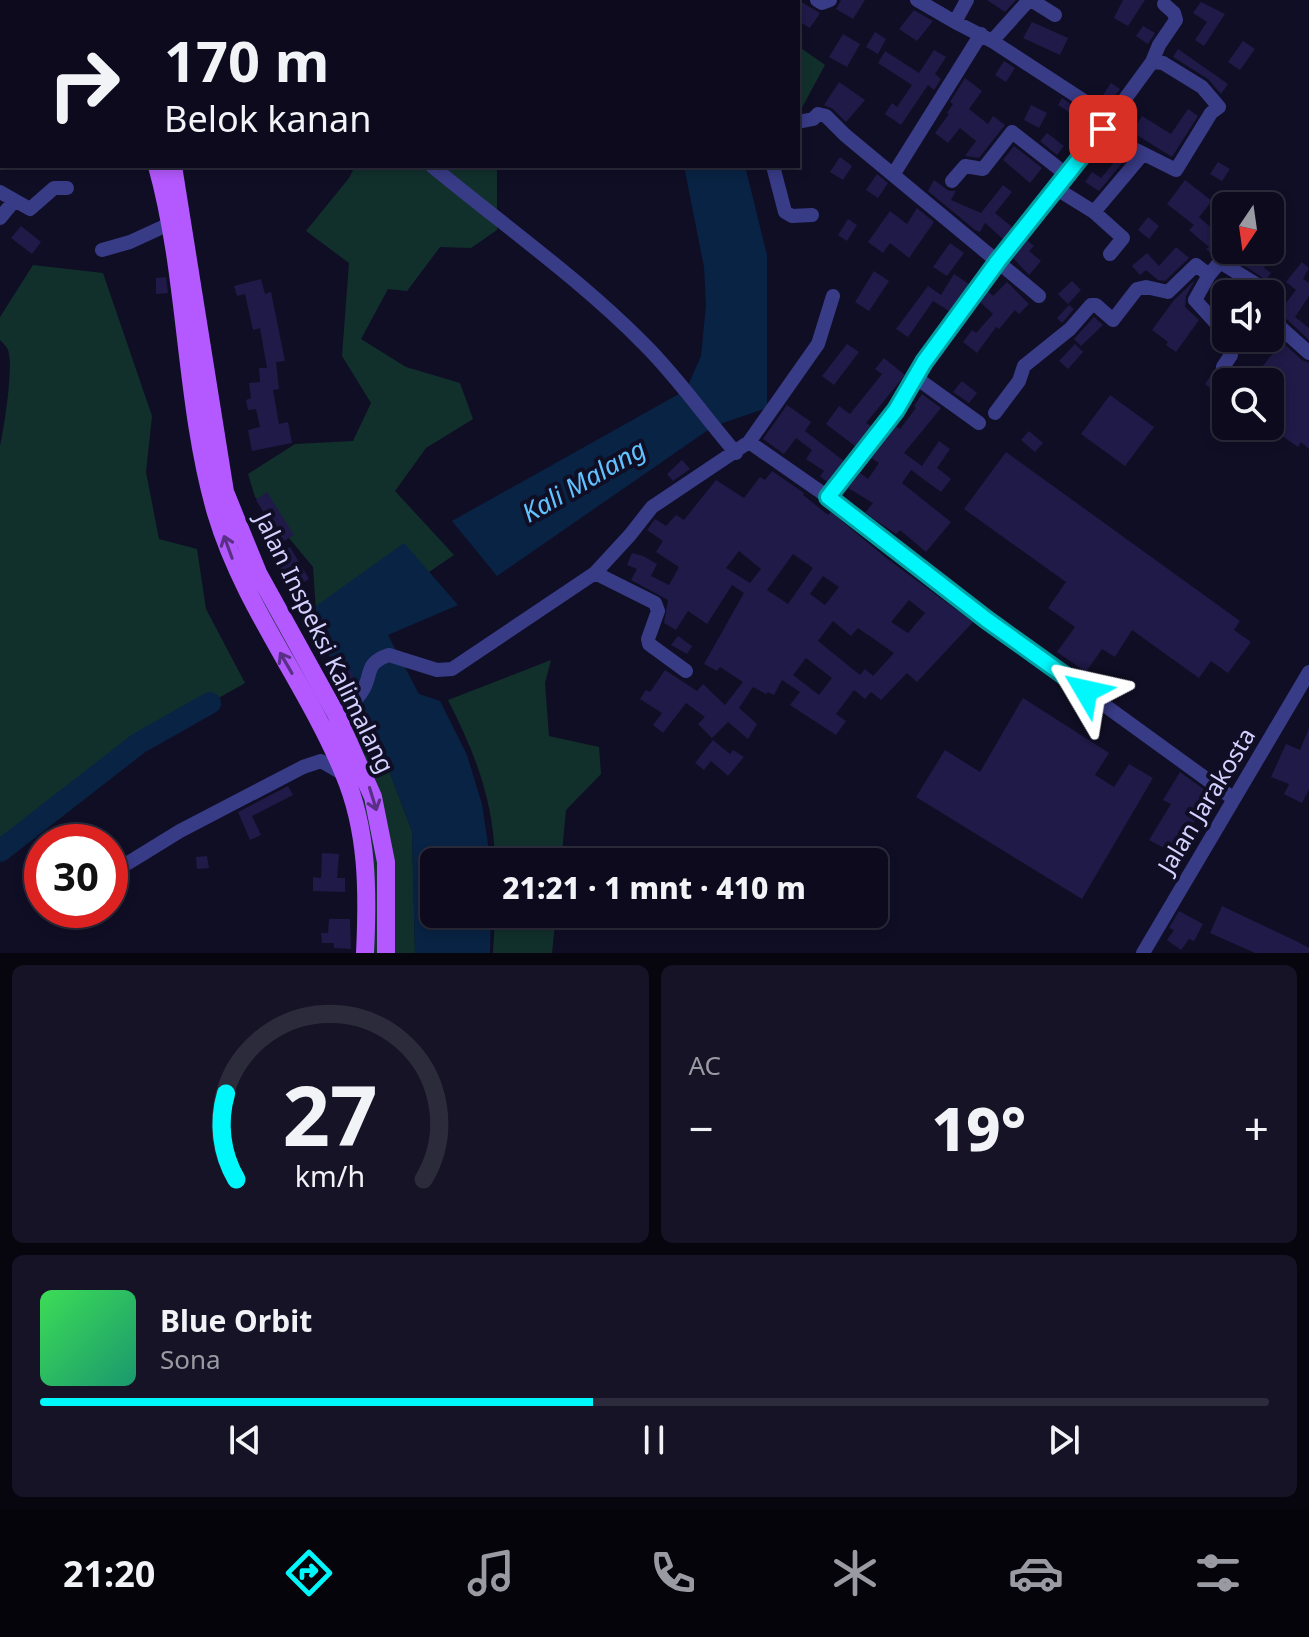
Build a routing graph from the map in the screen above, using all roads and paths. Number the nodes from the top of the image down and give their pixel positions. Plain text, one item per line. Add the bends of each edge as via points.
1 (817, 0) edge
2 (830, 0) edge
3 (917, 0) edge
4 (967, 0) edge
5 (1030, 0) edge
6 (1164, 4) dead end
7 (1055, 15) dead end
8 (955, 22) junction
9 (987, 38) junction
10 (1152, 62) junction
11 (800, 122) edge
12 (1102, 131) junction
13 (1142, 155) junction
14 (164, 168) edge
15 (434, 168) edge
16 (774, 168) edge
17 (893, 175) junction
18 (1067, 175) junction
19 (952, 181) dead end
20 (67, 188) dead end
21 (1057, 189) junction
22 (0, 192) edge
23 (14, 201) junction
24 (1094, 212) junction
25 (812, 215) dead end
26 (0, 218) edge
27 (175, 221) junction
28 (102, 250) dead end
29 (1110, 254) dead end
30 (998, 261) junction
31 (1218, 264) edge
32 (1234, 264) edge
33 (1209, 275) junction
34 (1252, 280) edge
35 (833, 296) dead end
36 (1039, 296) dead end
37 (1212, 319) edge
38 (1284, 331) edge
39 (1309, 353) edge
40 (915, 377) junction
41 (995, 413) dead end
42 (979, 423) dead end
43 (749, 442) junction
44 (734, 450) junction
45 (828, 497) junction
46 (595, 573) junction
47 (686, 671) dead end
48 (1309, 672) edge
49 (326, 708) junction
50 (345, 775) junction
51 (1234, 799) junction
52 (366, 862) junction
53 (386, 862) junction
54 (128, 863) dead end
55 (367, 923) junction
56 (388, 924) junction
57 (365, 953) edge
58 (386, 953) edge
59 (1143, 953) edge

1 - 2 street
3 - 8 street
4 - 8 street
5 - 7 street
5 - 9 street
6 - 10 street via 1177,16
8 - 9 street
9 - 12 street via 1092,106
9 - 17 street
10 - 12 street
10 - 13 street via 1163,63 1202,87 1219,107 1176,170
11 - 17 street via 826,116
12 - 13 street
12 - 18 street
13 - 24 street
14 - 27 main road, Jalan Inspeksi Kalimalang
15 - 44 street via 643,343
16 - 25 street via 785,212
17 - 30 street
18 - 19 street via 1012,132 983,169 965,166
18 - 21 street
20 - 23 street via 54,188 33,209
21 - 24 street
21 - 30 street
22 - 23 street
23 - 26 street
24 - 29 street via 1123,238
27 - 28 street
27 - 49 main road, Jalan Inspeksi Kalimalang via 225,492 269,615
30 - 36 street
30 - 40 street
31 - 33 street
32 - 34 street
33 - 37 street via 1195,300
33 - 41 street via 1196,265 1168,292 1137,289 1113,320 1091,305 1024,366
35 - 43 street via 818,344
38 - 39 street
40 - 42 street
40 - 45 street
43 - 44 street
43 - 45 street
44 - 46 street via 663,498
45 - 51 street
46 - 47 street via 655,603 658,611 649,644
46 - 49 street via 452,669 442,671 389,655 370,666 362,692
48 - 51 street, Jalan Jarakosta
49 - 50 main road, Jalan Inspeksi Kalimalang
49 -> 53 main road, Jalan Inspeksi Kalimalang via 373,797
50 - 52 main road, Jalan Inspeksi Kalimalang
50 - 54 street via 321,761 303,767
51 - 59 street, Jalan Jarakosta
52 - 53 main road
52 - 55 main road, Jalan Inspeksi Kalimalang
53 - 56 main road, Jalan Inspeksi Kalimalang
55 - 56 main road
55 - 57 main road, Jalan Inspeksi Kalimalang
56 - 58 main road, Jalan Inspeksi Kalimalang

